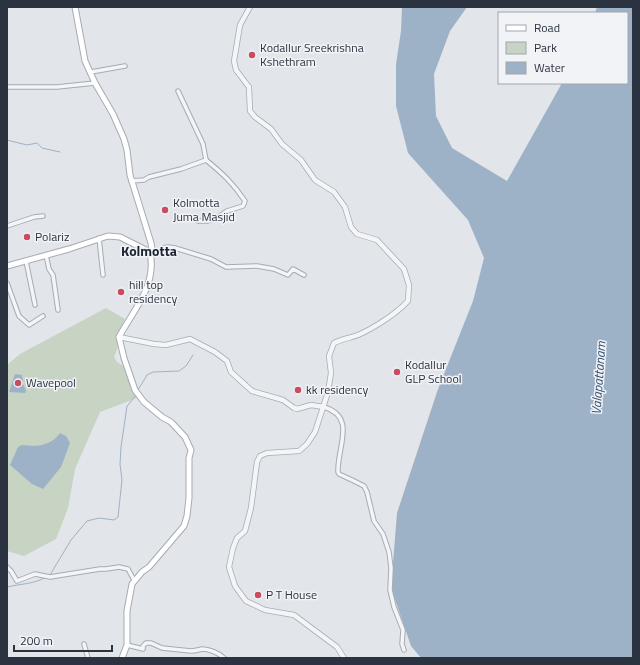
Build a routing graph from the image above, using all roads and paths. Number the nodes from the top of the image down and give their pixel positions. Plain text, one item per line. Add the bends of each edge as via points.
1 (75, 7) edge
2 (250, 7) edge
3 (125, 66) dead end
4 (91, 72) junction
5 (95, 83) junction
6 (7, 87) edge
7 (178, 91) dead end
8 (206, 160) junction
9 (131, 181) junction
10 (43, 216) dead end
11 (198, 221) dead end
12 (7, 226) edge
13 (99, 238) junction
14 (150, 252) junction
15 (46, 254) junction
16 (26, 261) junction
17 (7, 266) edge
18 (103, 275) dead end
19 (304, 275) dead end
20 (7, 283) edge
21 (35, 305) dead end
22 (58, 310) dead end
23 (43, 316) dead end
24 (119, 337) junction
25 (324, 407) junction
26 (7, 567) edge
27 (134, 580) junction
28 (84, 644) dead end
29 (127, 645) junction
30 (404, 650) dead end
31 (88, 658) edge
32 (122, 658) edge
33 (224, 658) edge
34 (344, 658) edge

1 - 4 main road via 86,61
2 - 25 street via 240,25 234,61 236,70 249,87 250,111 255,118 271,128 282,144 301,160 315,180 334,192 345,207 351,227 357,234 377,240 404,269 409,285 408,301 398,311 358,335 334,343 329,356 331,372
3 - 4 street
4 - 5 main road
5 - 6 street via 57,87
5 - 9 main road via 106,99 124,139
7 - 8 street via 203,144
8 - 9 street via 144,180
8 - 11 street via 224,174 245,201 243,206 227,211 217,218
9 - 14 main road via 150,239
10 - 12 street
13 - 14 main road via 120,237
13 - 15 main road
13 - 18 street
14 - 19 street via 168,247 175,248 226,267 257,266 288,275 293,270
14 - 24 main road via 152,269 144,296
15 - 16 main road
15 - 22 street via 53,276
16 - 17 main road
16 - 21 street
20 - 23 street via 19,316 23,320 29,325
24 - 25 street via 166,345 190,338 227,361 231,372 252,391 283,400 297,409 311,405
24 - 27 main road via 136,390 144,402 172,422 185,437 191,450 189,498 184,526 150,567
25 - 30 street via 332,409 343,422 338,472 364,486 374,521 383,534 388,548 391,568 390,590 403,630
25 - 34 street via 315,432 299,451 267,453 260,456 245,531 237,538 229,567 235,586 246,601 265,610 294,614 337,647
26 - 27 street via 16,581 35,574 57,577 119,567 128,569
27 - 29 main road via 127,611
28 - 31 street
29 - 32 main road
29 - 33 street via 140,649 143,649 146,643 162,648 191,651 200,649 220,653

